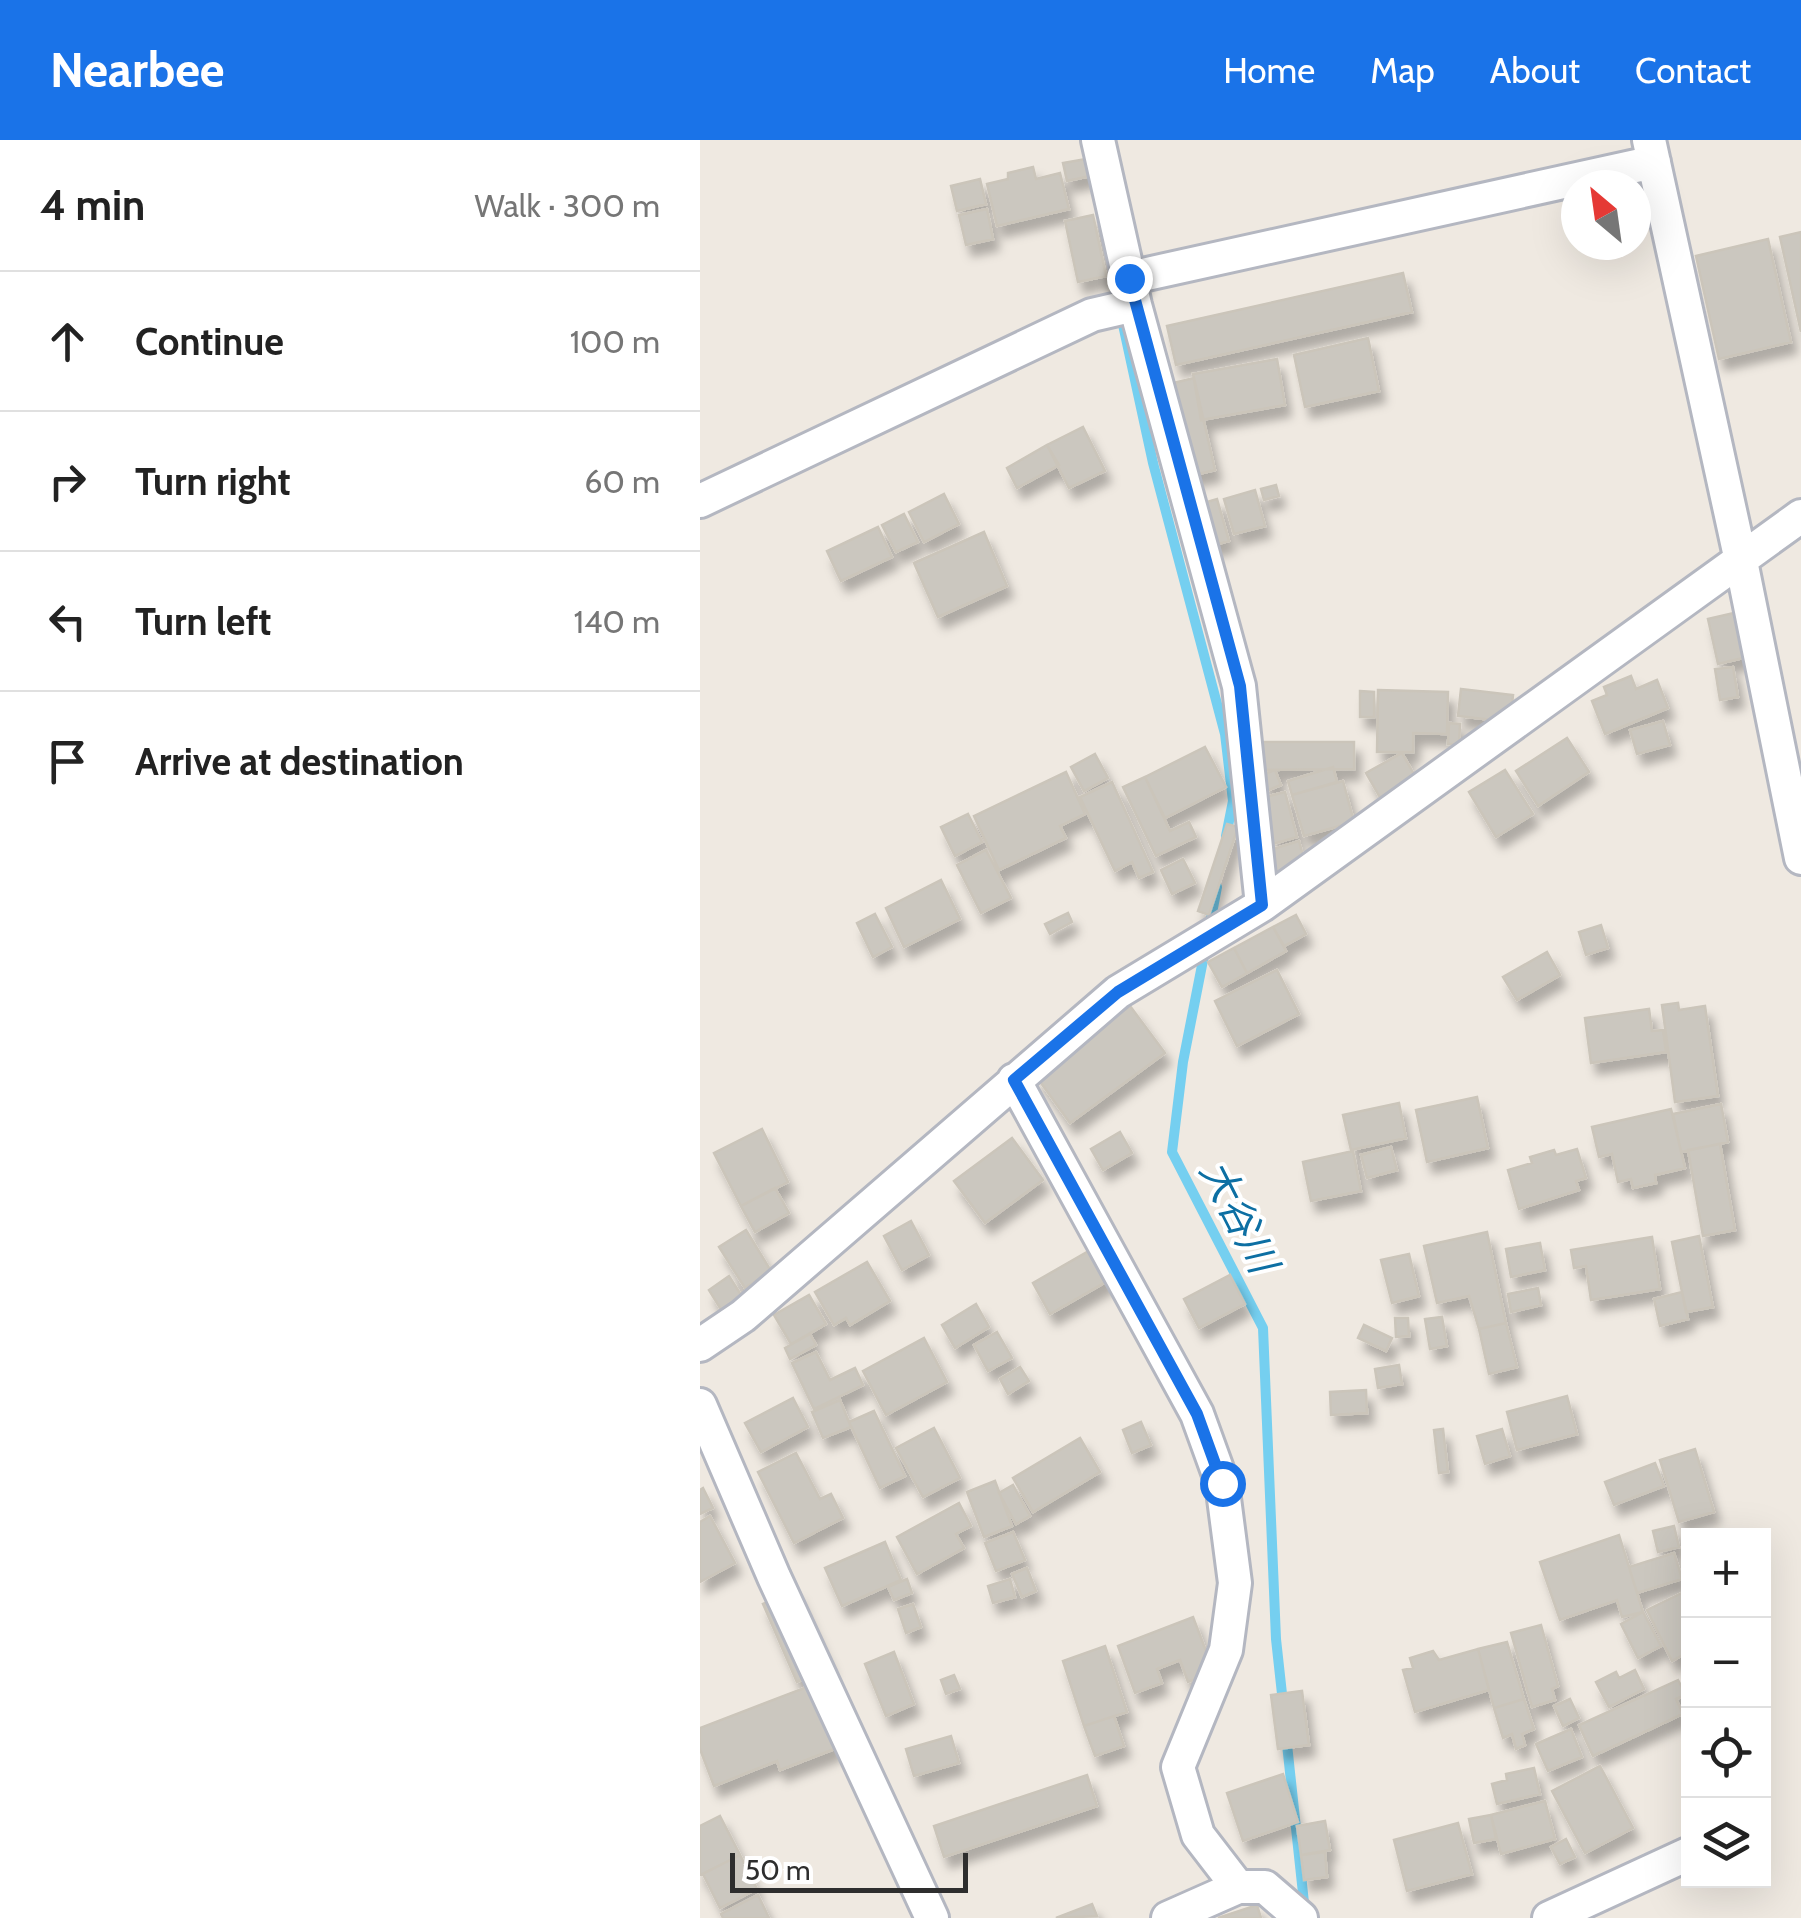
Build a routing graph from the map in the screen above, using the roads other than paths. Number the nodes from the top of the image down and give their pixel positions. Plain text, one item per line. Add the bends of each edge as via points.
1 (1098, 140) edge
2 (1652, 151) edge
3 (1132, 292) junction
4 (700, 501) edge
5 (1801, 516) edge
6 (1741, 560) junction
7 (1801, 858) edge
8 (1262, 905) junction
9 (1014, 1080) junction
10 (700, 1345) edge
11 (700, 1405) edge
12 (1681, 1857) edge
13 (1238, 1888) junction
14 (932, 1918) edge
15 (1168, 1918) edge
16 (1301, 1918) edge
17 (1550, 1918) edge

1 - 3 street
2 - 3 street
2 - 6 street
3 - 4 street
3 - 8 street via 1240,686
5 - 6 street
6 - 7 street
6 - 8 street
8 - 9 street via 1118,992
9 - 10 street via 743,1316
9 - 13 street via 1197,1414 1222,1483 1234,1582 1226,1650 1178,1767 1198,1835
11 - 14 street
12 - 17 street
13 - 15 street
13 - 16 street via 1265,1887

